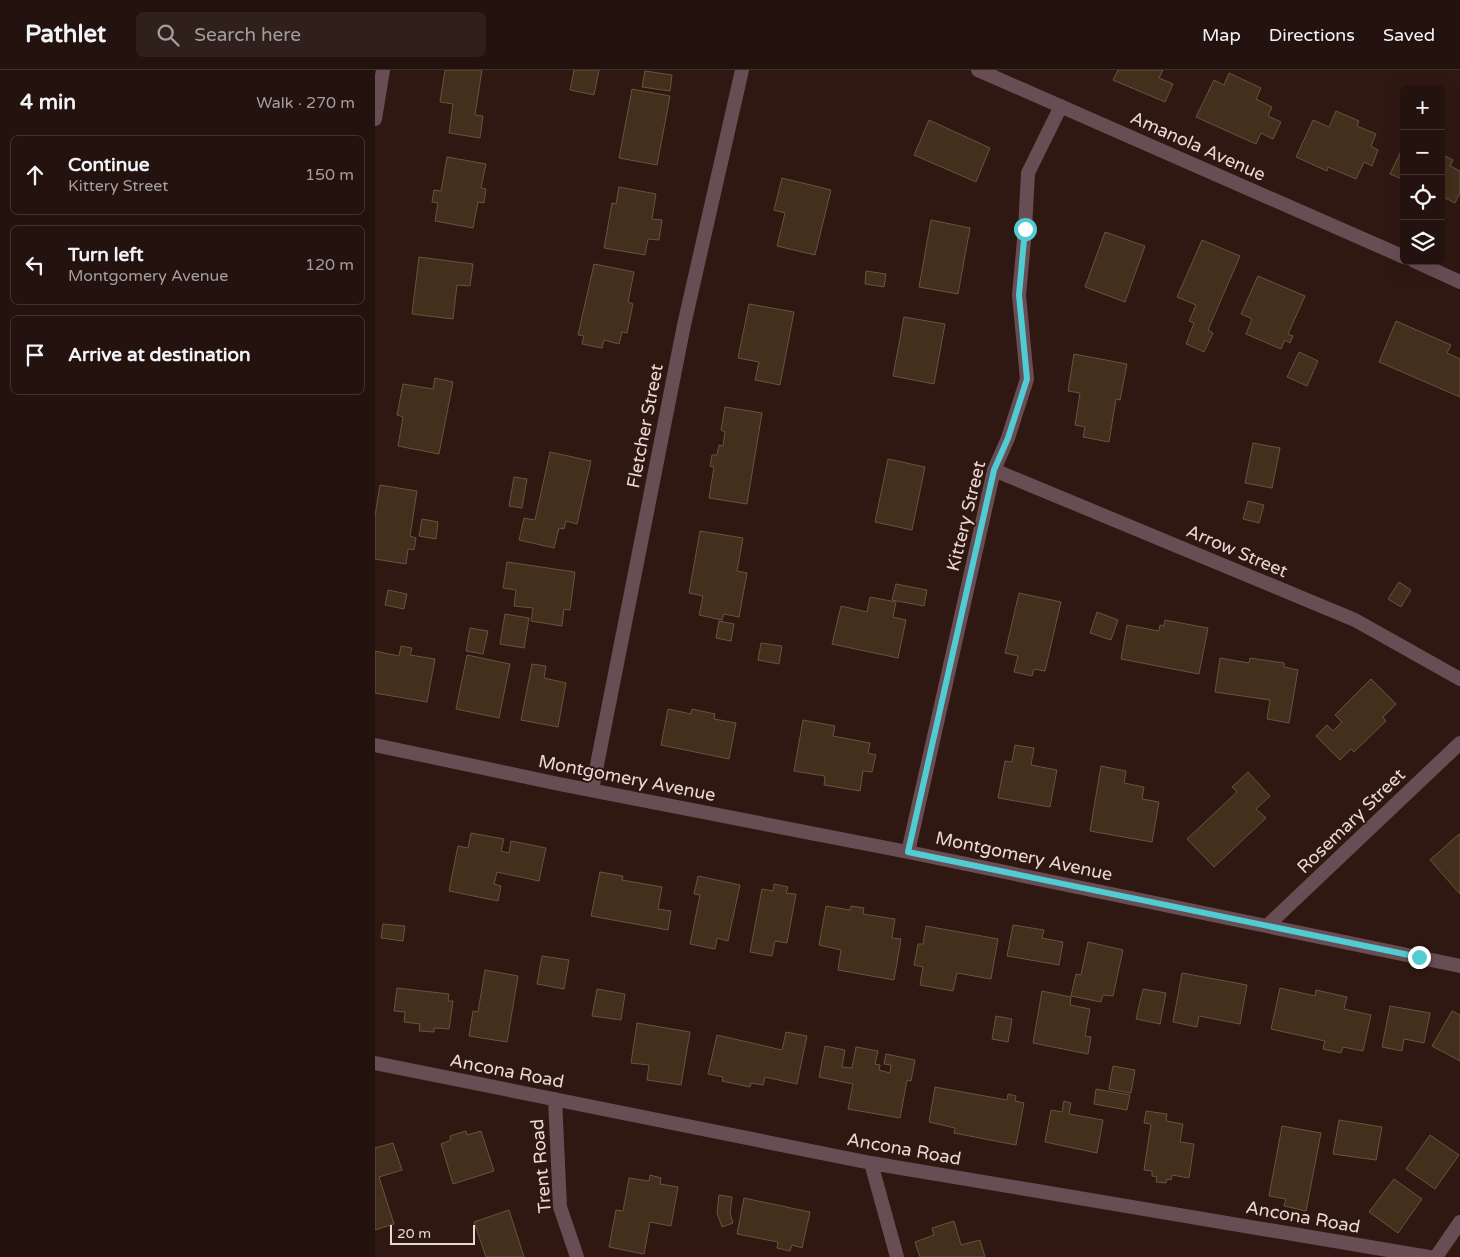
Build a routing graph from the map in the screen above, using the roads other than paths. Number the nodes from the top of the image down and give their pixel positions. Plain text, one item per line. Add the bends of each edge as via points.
1 (383, 70) edge
2 (741, 70) edge
3 (978, 70) edge
4 (1061, 106) junction
5 (375, 120) edge
6 (1400, 255) edge
7 (1423, 265) edge
8 (1460, 282) edge
9 (994, 470) junction
10 (1460, 679) edge
11 (1460, 743) edge
12 (375, 745) edge
13 (592, 790) junction
14 (908, 852) junction
15 (1267, 926) junction
16 (1460, 966) edge
17 (375, 1063) edge
18 (555, 1099) junction
19 (871, 1163) junction
20 (1460, 1222) edge
21 (577, 1257) edge
22 (897, 1257) edge
23 (1429, 1257) edge
24 (1436, 1257) edge

1 - 5 street
2 - 13 street, Fletcher Street via 684,325
3 - 4 street, Amanola Avenue
4 - 6 street, Amanola Avenue
4 - 9 street, Kittery Street via 1028,173 1019,295 1027,379
7 - 8 street
9 - 10 street, Arrow Street via 1355,620
9 - 14 street, Kittery Street
11 - 15 street, Rosemary Street
12 - 13 street, Montgomery Avenue
13 - 14 street, Montgomery Avenue
14 - 15 street, Montgomery Avenue
15 - 16 street, Montgomery Avenue
17 - 18 street, Ancona Road
18 - 19 street, Ancona Road
18 - 21 street, Trent Road via 559,1206
19 - 22 street
19 - 23 street, Ancona Road
20 - 24 street

